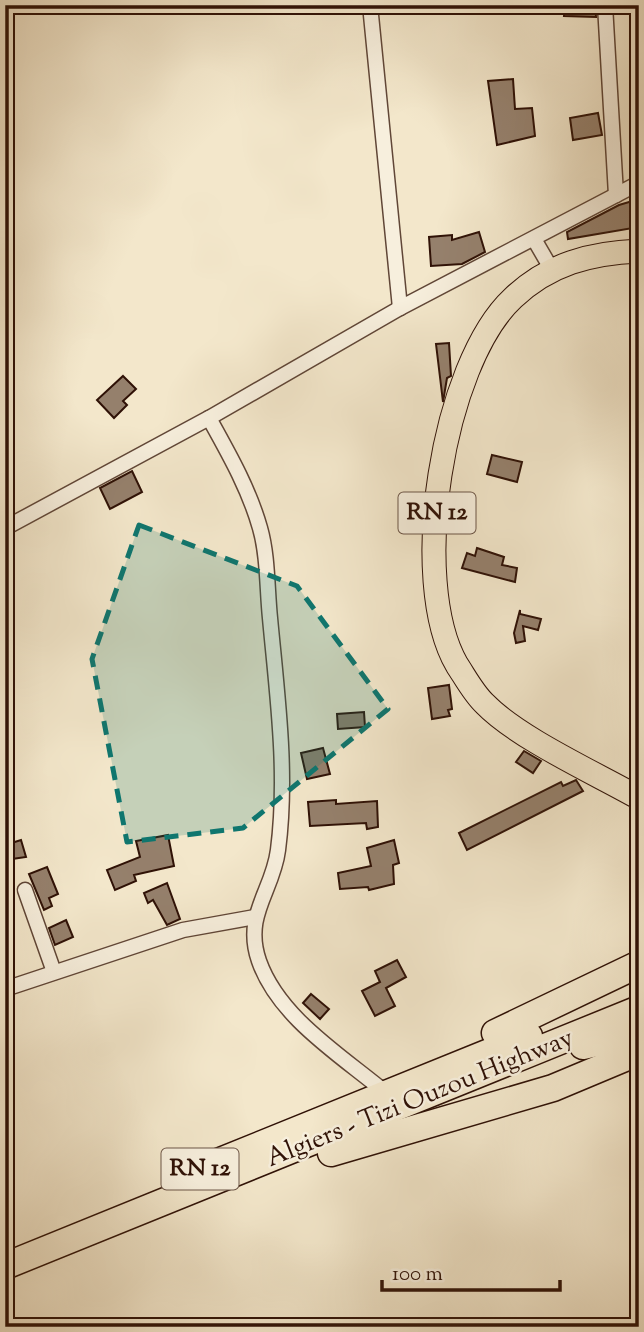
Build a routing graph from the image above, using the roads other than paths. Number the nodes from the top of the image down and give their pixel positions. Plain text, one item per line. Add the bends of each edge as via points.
1 (370, 5) edge
2 (604, 5) edge
3 (639, 183) edge
4 (617, 195) junction
5 (534, 239) junction
6 (639, 251) edge
7 (552, 270) junction
8 (400, 308) junction
9 (209, 418) junction
10 (5, 528) edge
11 (634, 795) edge
12 (25, 890) dead end
13 (255, 917) junction
14 (639, 964) edge
15 (54, 972) junction
16 (5, 989) edge
17 (639, 992) edge
18 (639, 1009) edge
19 (639, 1033) edge
20 (601, 1041) junction
21 (639, 1052) edge
22 (530, 1055) junction
23 (559, 1085) junction
24 (390, 1091) junction
25 (113, 1223) junction
26 (5, 1249) edge
27 (5, 1266) edge

1 - 8 street
2 - 4 street
3 - 4 street
4 - 5 street
5 - 7 street
5 - 8 street
6 - 7 main road, RN 12 via 576,259
7 - 11 main road, RN 12 via 511,300 482,338 457,394 438,475 436,567 441,619 456,663 485,704 527,734
8 - 9 street
9 - 10 street
9 - 13 street via 238,468 261,530 274,670 282,802 278,853
12 - 15 street
13 - 15 street via 183,930
13 - 24 street via 255,947 272,985 297,1019
14 - 24 highway, RN 12 via 454,1052
15 - 16 street
17 - 24 highway, Algiers - Tizi Ouzou Highway
18 - 22 highway, Algiers - Tizi Ouzou Highway
19 - 20 highway, RN 12
20 - 22 highway, RN 12
20 - 23 highway
21 - 23 highway
22 - 25 highway, Algiers - Tizi Ouzou Highway / RN 12
23 - 25 highway
24 - 26 highway, Algiers - Tizi Ouzou Highway / RN 12
25 - 27 highway, Algiers - Tizi Ouzou Highway / RN 12

